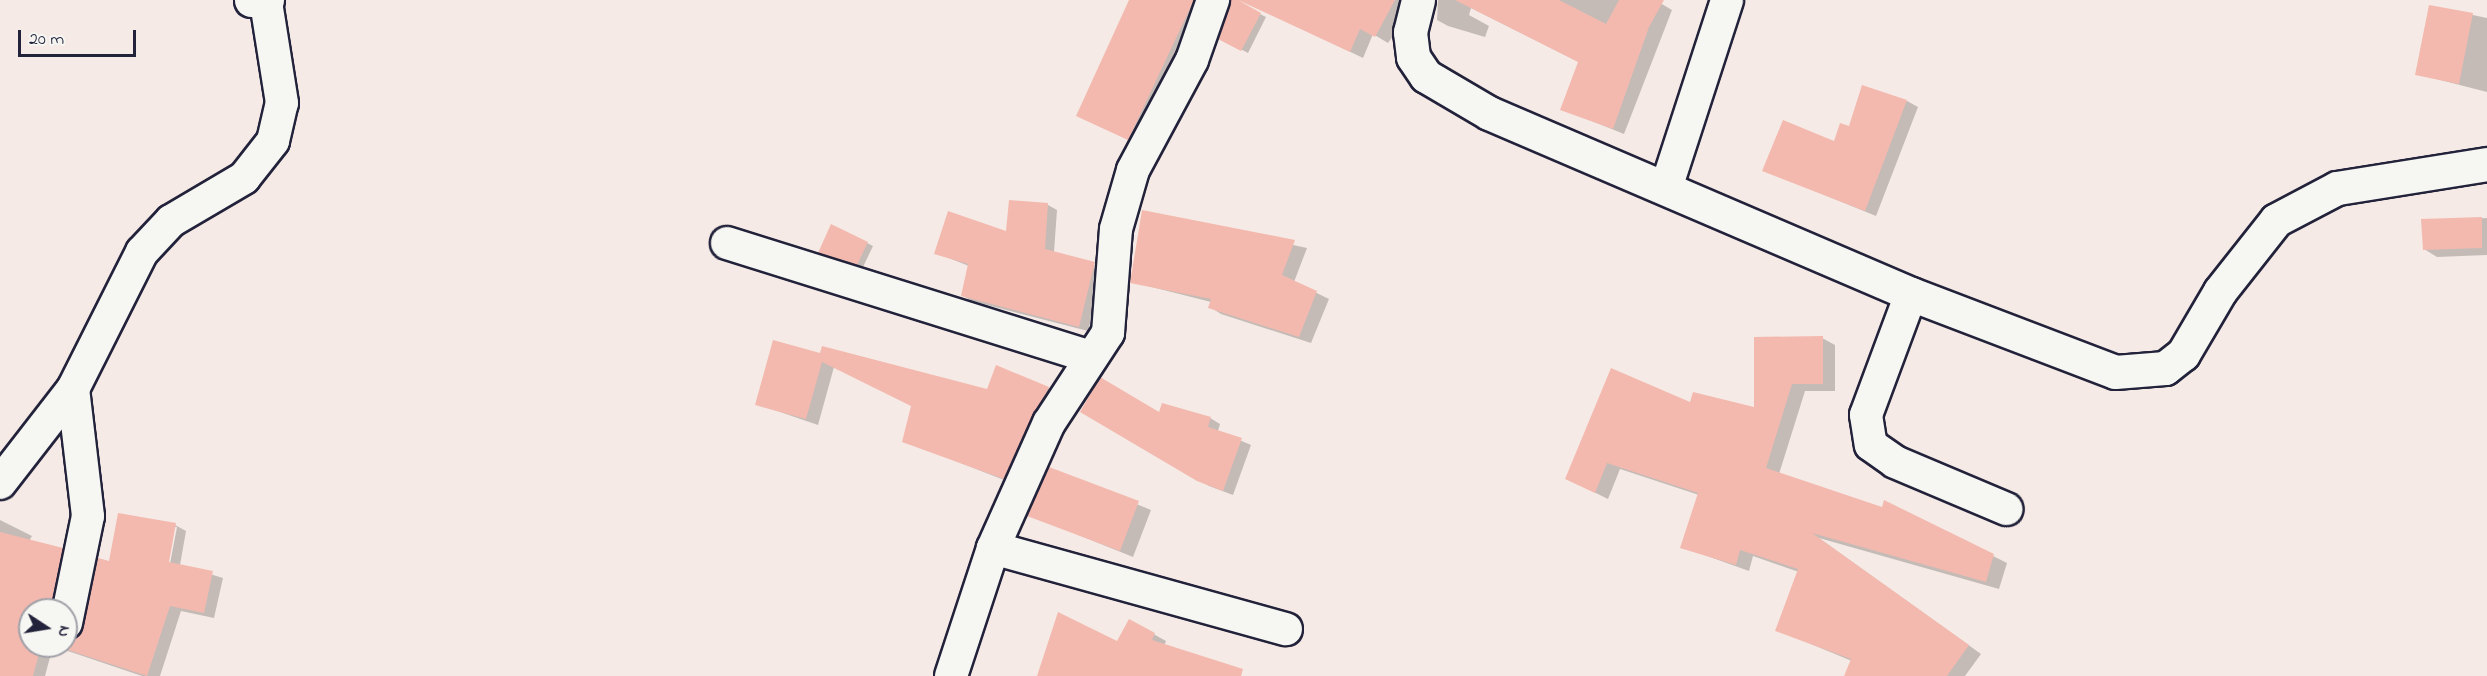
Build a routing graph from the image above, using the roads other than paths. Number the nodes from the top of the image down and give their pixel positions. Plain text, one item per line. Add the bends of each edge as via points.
1 (261, 0) edge
2 (1213, 0) edge
3 (1418, 0) edge
4 (1726, 0) edge
5 (2487, 164) edge
6 (1667, 186) junction
7 (727, 243) dead end
8 (1911, 294) junction
9 (1091, 357) junction
10 (73, 389) junction
11 (0, 483) edge
12 (2006, 509) dead end
13 (993, 548) junction
14 (71, 598) edge
15 (1286, 629) dead end
16 (951, 676) edge

1 - 10 street via 282,103 273,141 244,178 171,221 141,252
2 - 9 street via 1192,60 1133,170 1116,229 1108,333
3 - 6 street via 1410,32 1413,57 1426,76 1489,113
4 - 6 street
5 - 8 street via 2337,188 2276,220 2220,291 2183,354 2165,368 2115,372
6 - 8 street
7 - 9 street
8 - 12 street via 1866,415 1871,445 1895,462
9 - 13 street via 1049,423
10 - 11 street
10 - 14 street via 88,516
13 - 15 street
13 - 16 street

